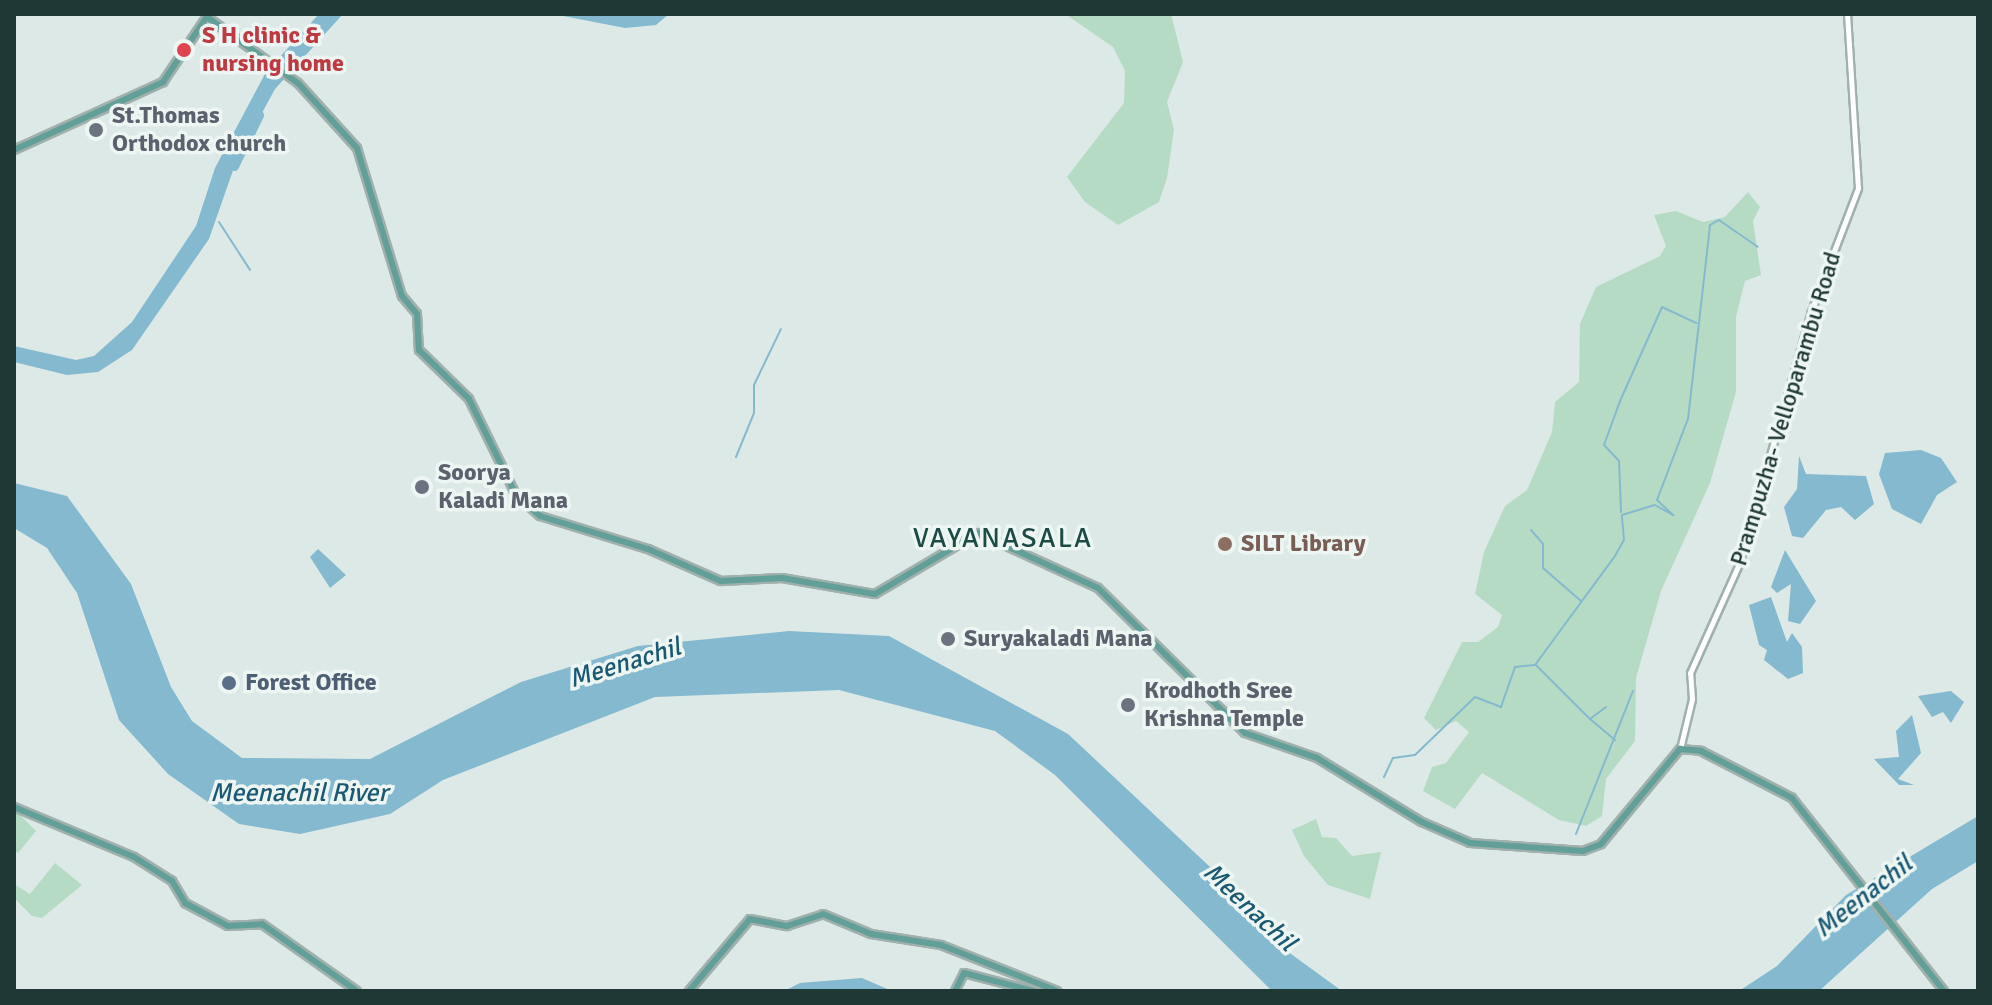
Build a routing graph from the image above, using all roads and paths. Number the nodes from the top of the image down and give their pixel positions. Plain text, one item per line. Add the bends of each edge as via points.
1 (1847, 14) edge
2 (208, 15) edge
3 (14, 150) edge
4 (1680, 749) junction
5 (14, 807) edge
6 (357, 991) edge
7 (689, 991) edge
8 (955, 991) edge
9 (1033, 991) edge
10 (1057, 991) edge
11 (1944, 991) edge

1 - 4 street, Prampuzha- Velloparambu Road via 1858,188 1810,314 1739,564 1690,673 1692,699
2 - 3 main road via 163,82
2 - 4 main road via 298,83 365,167 402,296 417,314 419,350 469,399 516,495 548,520 648,549 721,581 782,578 875,594 978,533 1098,588 1245,733 1317,758 1422,822 1470,843 1569,853 1601,844
4 - 11 main road via 1701,751 1792,798
5 - 6 main road via 134,857 172,881 185,903 228,926 262,924
7 - 10 main road via 750,919 787,926 823,914 871,934 941,945
8 - 9 main road via 964,973

